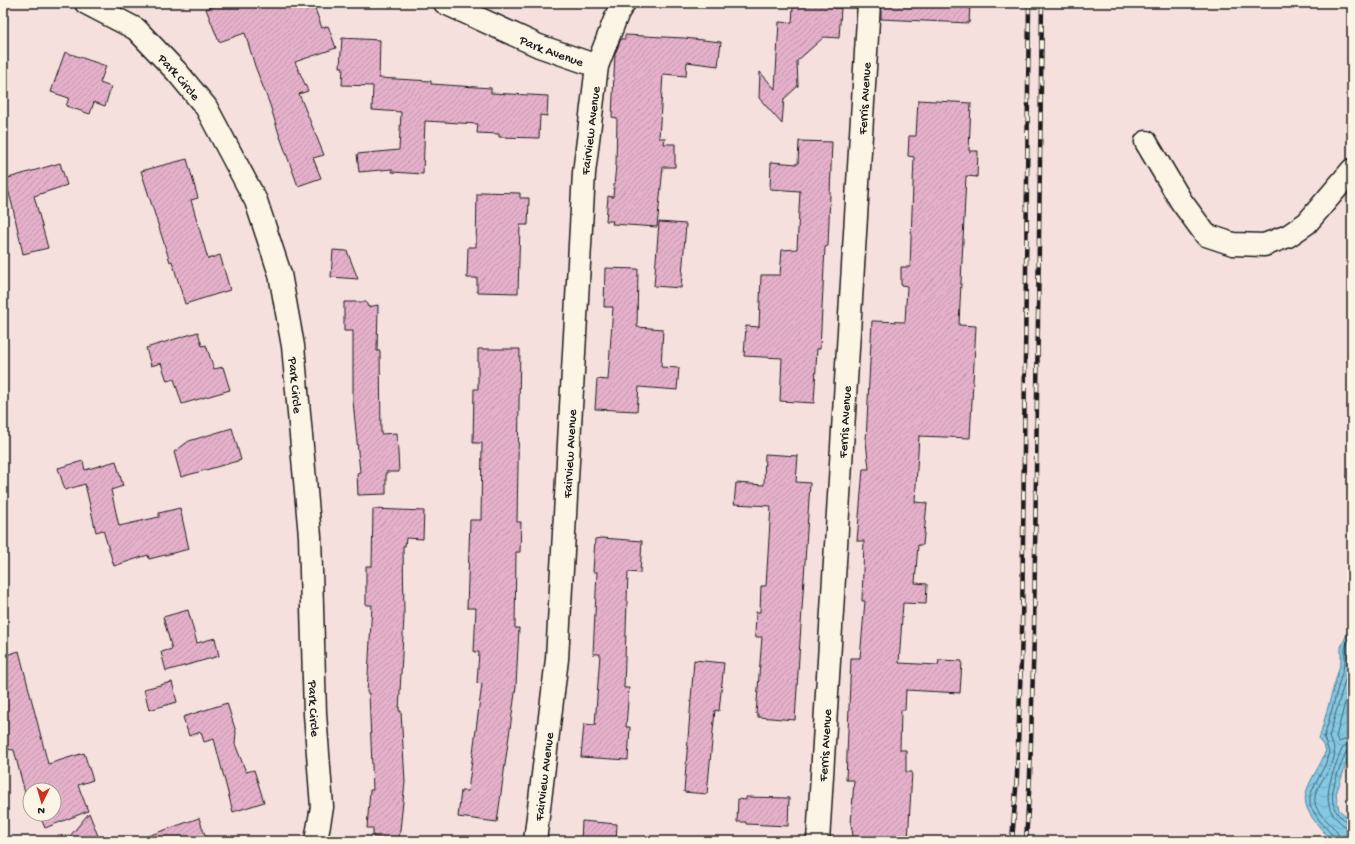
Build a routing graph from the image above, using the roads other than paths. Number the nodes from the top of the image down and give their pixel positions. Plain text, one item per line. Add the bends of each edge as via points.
1 (86, 3) edge
2 (445, 3) edge
3 (624, 3) edge
4 (870, 3) edge
5 (597, 66) junction
6 (1146, 142) dead end
7 (1352, 170) edge
8 (316, 841) edge
9 (535, 841) edge
10 (818, 841) edge

1 - 8 street, Park Circle via 136,29 206,106 256,201 280,274 293,346 310,536 315,714 322,807
2 - 5 street, Park Avenue via 539,46
3 - 5 street, Park Avenue
4 - 10 street, Ferris Avenue
5 - 9 street, Fairview Avenue via 584,173 557,659
6 - 7 street via 1181,201 1206,235 1233,244 1264,245 1288,236 1307,222

